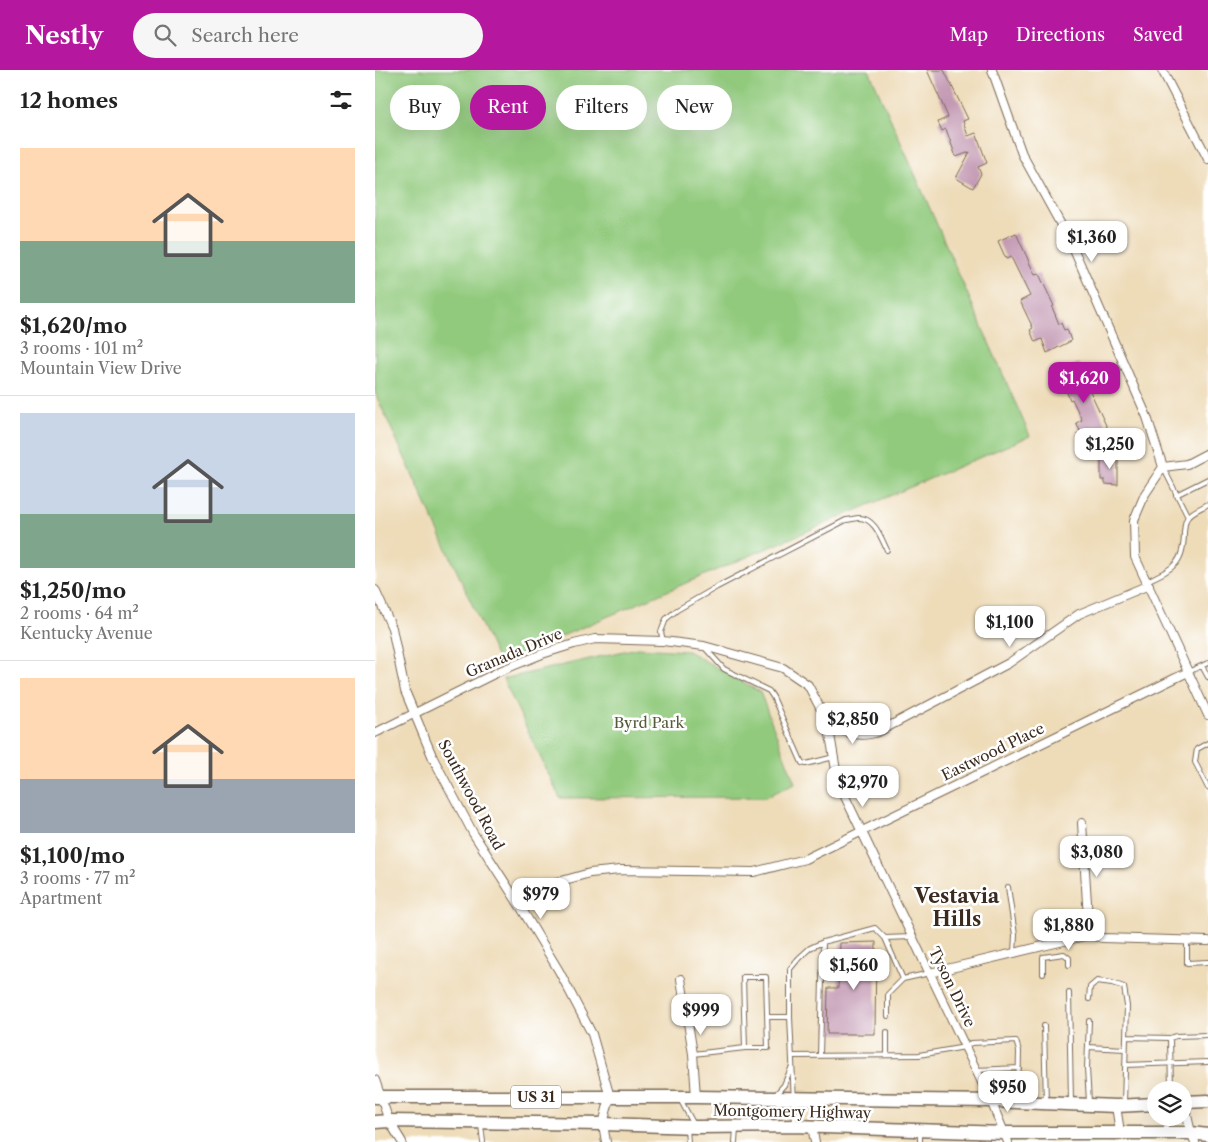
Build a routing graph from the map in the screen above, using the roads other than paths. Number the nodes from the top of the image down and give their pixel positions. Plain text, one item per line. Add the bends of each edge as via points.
1 (992, 70) edge
2 (1162, 70) edge
3 (1208, 159) edge
4 (1208, 453) edge
5 (1163, 468) junction
6 (1208, 479) edge
7 (1176, 495) junction
8 (1208, 504) edge
9 (1187, 517) junction
10 (887, 550) dead end
11 (1148, 583) junction
12 (375, 590) edge
13 (663, 642) junction
14 (704, 646) junction
15 (1208, 663) edge
16 (1202, 666) junction
17 (1188, 672) junction
18 (1208, 677) edge
19 (1206, 705) edge
20 (415, 714) junction
21 (1208, 715) edge
22 (828, 723) junction
23 (375, 733) edge
24 (1208, 743) edge
25 (834, 757) junction
26 (1208, 788) edge
27 (1082, 823) dead end
28 (861, 831) junction
29 (1008, 887) dead end
30 (519, 906) junction
31 (1089, 935) junction
32 (913, 937) junction
33 (885, 938) junction
34 (1187, 940) junction
35 (1208, 940) edge
36 (823, 942) junction
37 (1014, 953) junction
38 (1208, 962) edge
39 (1069, 965) dead end
40 (930, 973) junction
41 (1043, 974) dead end
42 (681, 979) dead end
43 (903, 979) junction
44 (1069, 993) dead end
45 (1089, 999) dead end
46 (887, 1016) dead end
47 (791, 1017) junction
48 (767, 1018) junction
49 (1089, 1022) dead end
50 (1045, 1026) dead end
51 (887, 1032) dead end
52 (1208, 1035) edge
53 (1125, 1037) junction
54 (1170, 1038) junction
55 (965, 1047) junction
56 (1088, 1047) junction
57 (745, 1048) junction
58 (1125, 1049) junction
59 (693, 1054) junction
60 (820, 1055) junction
61 (887, 1055) junction
62 (793, 1056) junction
63 (1208, 1062) edge
64 (793, 1064) junction
65 (1171, 1064) junction
66 (1125, 1065) junction
67 (1019, 1068) junction
68 (976, 1070) junction
69 (375, 1080) edge
70 (1171, 1081) edge
71 (696, 1096) junction
72 (378, 1097) edge
73 (610, 1097) junction
74 (679, 1097) junction
75 (772, 1098) junction
76 (794, 1098) junction
77 (1208, 1100) edge
78 (991, 1101) junction
79 (1192, 1101) edge
80 (1018, 1102) junction
81 (1046, 1103) junction
82 (1071, 1104) junction
83 (1147, 1104) edge
84 (1089, 1105) junction
85 (1120, 1106) junction
86 (389, 1121) junction
87 (375, 1122) edge
88 (481, 1122) junction
89 (603, 1124) junction
90 (795, 1126) junction
91 (691, 1127) junction
92 (736, 1127) junction
93 (812, 1127) junction
94 (1120, 1132) junction
95 (1208, 1135) edge
96 (920, 1136) edge
97 (1006, 1137) edge
98 (1193, 1137) edge
99 (402, 1142) edge
100 (483, 1142) edge
101 (606, 1142) edge
102 (688, 1142) edge
103 (735, 1142) edge
104 (815, 1142) edge

1 - 5 street via 1022,154 1071,243 1147,417
2 - 3 street
4 - 5 street via 1187,464
5 - 7 lane
5 - 11 street via 1145,494 1135,520 1135,557
6 - 7 lane
7 - 9 lane
8 - 9 lane
9 - 11 lane via 1184,550 1178,561
10 - 13 lane via 870,521 859,517 846,520 677,610 666,619 661,632
11 - 17 street
11 - 22 street via 1079,614 1009,663 880,731 858,735
12 - 20 street, Southwood Road via 392,628 405,691
13 - 14 street, Granada Drive
13 - 20 street, Granada Drive via 595,639 574,644 500,671
14 - 22 street, Tyson Drive via 783,668 809,686
14 - 25 lane via 724,668 769,691 803,763
15 - 16 lane
16 - 17 lane
16 - 18 lane
17 - 19 street
17 - 28 street, Eastwood Place
19 - 21 street
20 - 23 street, Granada Drive
20 - 30 street, Southwood Road via 433,758 473,834
22 - 25 street, Tyson Drive
24 - 26 lane via 1197,749 1195,762
25 - 28 street, Tyson Drive via 838,782
27 - 31 street
28 - 30 street, Eastwood Place via 805,859 754,872 620,870 589,873 558,882
28 - 32 street, Tyson Drive
29 - 37 lane via 1015,935
30 - 73 street, Southwood Road via 559,971 592,1034
31 - 34 street
31 - 37 street
32 - 33 lane
32 - 40 street, Tyson Drive
33 - 36 lane via 875,928
33 - 43 lane
34 - 35 street
34 - 38 lane via 1187,962
36 - 47 lane via 810,948 790,968
36 - 60 lane
37 - 40 street
39 - 41 lane via 1069,958 1064,954 1043,957
40 - 43 lane
40 - 55 street, Tyson Drive
42 - 59 street
43 - 46 lane via 888,994
44 - 82 lane
45 - 53 lane via 1090,987 1097,981 1124,987 1127,1006
47 - 48 lane
47 - 62 lane
48 - 57 lane via 768,1048
48 - 57 lane via 766,977 743,977
49 - 56 lane
50 - 81 lane
51 - 61 lane
52 - 54 lane
53 - 54 lane
53 - 58 lane
54 - 65 lane
55 - 61 lane via 919,1055
55 - 67 lane via 971,1043 1016,1042
55 - 68 street, Tyson Drive
56 - 58 lane
56 - 84 lane
57 - 59 lane
58 - 66 lane
59 - 71 street
60 - 61 lane
60 - 62 lane
62 - 64 lane
63 - 65 lane
64 - 75 lane via 784,1085
64 - 76 lane
65 - 66 lane
65 - 70 lane
66 - 85 lane
67 - 68 lane
67 - 80 lane
68 - 78 street, Tyson Drive
69 - 72 street
71 - 74 main road, Montgomery Highway / US 31
71 - 75 main road, Montgomery Highway / US 31
72 - 73 main road, Montgomery Highway / US 31
72 - 86 street
73 - 74 main road, Montgomery Highway / US 31
73 - 89 street
74 - 91 lane
75 - 76 main road, Montgomery Highway / US 31
76 - 78 main road, Montgomery Highway / US 31
76 - 90 lane
77 - 79 main road
78 - 80 main road, Montgomery Highway / US 31
78 - 97 street, Tyson Drive
80 - 81 main road, Montgomery Highway / US 31
81 - 82 main road, Montgomery Highway / US 31
82 - 84 main road, Montgomery Highway / US 31
83 - 85 main road, Montgomery Highway / US 31
84 - 85 main road, Montgomery Highway / US 31
85 - 94 street
86 - 87 main road, Montgomery Highway / US 31
86 - 88 main road, Montgomery Highway / US 31
86 - 99 street
88 - 89 main road, Montgomery Highway / US 31
88 - 100 lane
89 - 91 main road, Montgomery Highway / US 31
89 - 101 street
90 - 92 main road, Montgomery Highway / US 31
90 - 93 main road, Montgomery Highway / US 31
91 - 92 main road, Montgomery Highway / US 31
91 - 102 lane
92 - 103 lane
93 - 96 main road, Montgomery Highway / US 31
93 - 104 street
94 - 97 main road, Montgomery Highway / US 31
94 - 98 main road, Montgomery Highway / US 31
95 - 98 main road, Montgomery Highway / US 31
96 - 97 main road, Montgomery Highway / US 31

